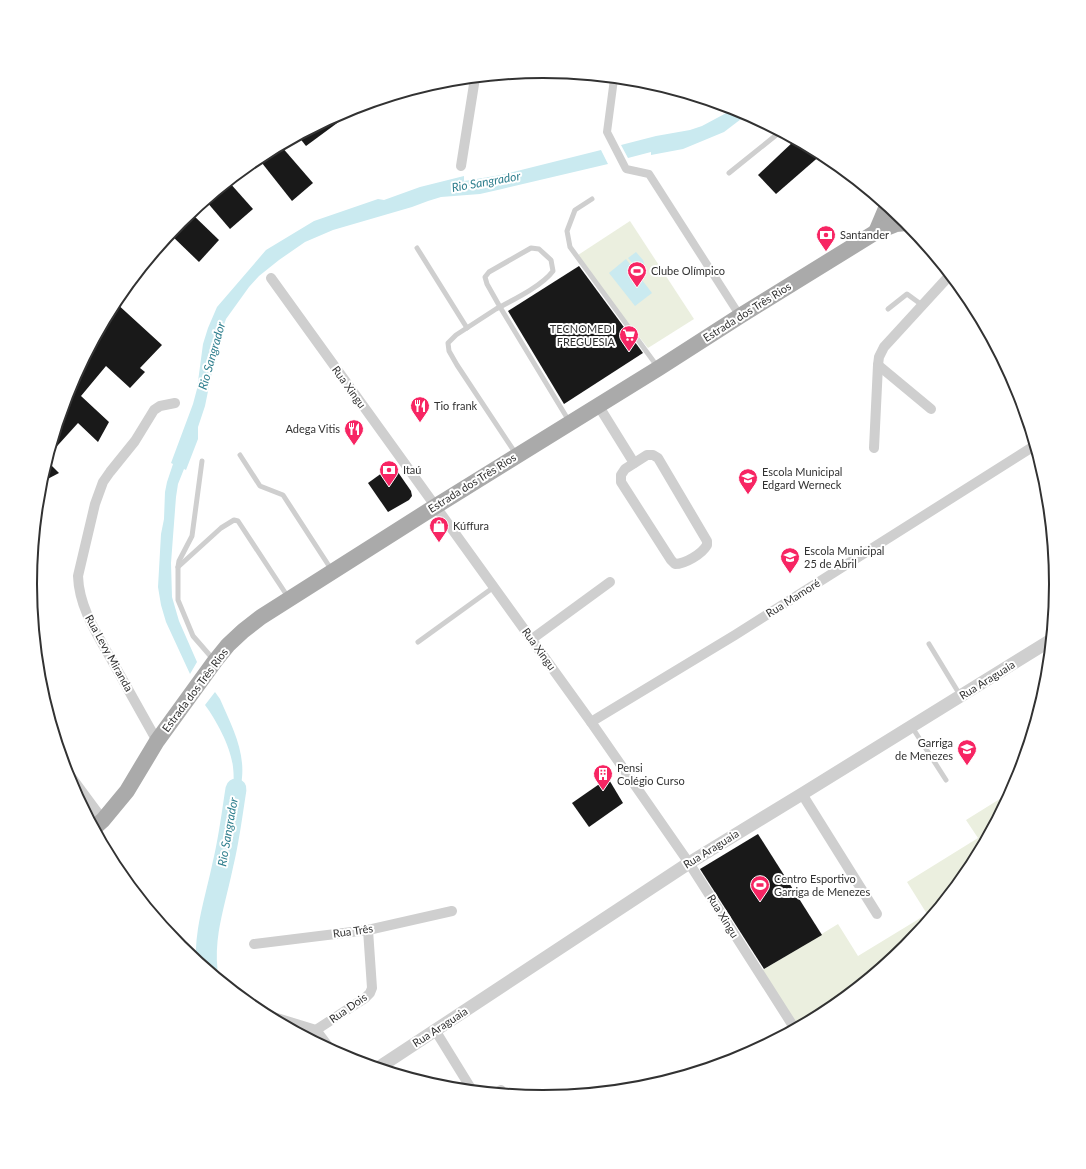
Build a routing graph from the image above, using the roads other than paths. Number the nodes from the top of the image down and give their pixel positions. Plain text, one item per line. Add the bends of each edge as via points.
1 (474, 83) edge
2 (613, 84) edge
3 (776, 135) edge
4 (461, 166) dead end
5 (729, 173) dead end
6 (592, 199) dead end
7 (885, 211) edge
8 (898, 224) edge
9 (876, 232) junction
10 (417, 248) dead end
11 (270, 278) dead end
12 (946, 279) edge
13 (922, 305) junction
14 (500, 307) junction
15 (888, 309) dead end
16 (740, 316) junction
17 (466, 328) junction
18 (878, 365) junction
19 (659, 368) junction
20 (175, 404) dead end
21 (598, 406) junction
22 (931, 409) dead end
23 (570, 422) junction
24 (874, 448) dead end
25 (1030, 448) edge
26 (240, 455) dead end
27 (517, 455) junction
28 (202, 461) dead end
29 (634, 463) junction
30 (436, 506) junction
31 (178, 567) junction
32 (333, 572) junction
33 (610, 582) dead end
34 (494, 587) junction
35 (290, 599) junction
36 (532, 639) junction
37 (418, 642) dead end
38 (1046, 643) edge
39 (929, 644) dead end
40 (215, 661) junction
41 (961, 696) junction
42 (591, 722) junction
43 (912, 726) junction
44 (157, 741) junction
45 (946, 780) dead end
46 (802, 794) junction
47 (88, 807) edge
48 (99, 824) edge
49 (689, 862) junction
50 (452, 911) dead end
51 (877, 914) dead end
52 (368, 930) junction
53 (254, 944) dead end
54 (289, 1022) edge
55 (792, 1025) edge
56 (316, 1030) junction
57 (435, 1030) junction
58 (324, 1040) edge
59 (383, 1065) edge
60 (469, 1085) edge

1 - 4 street
2 - 16 street via 607,132 626,169 650,174
3 - 5 lane
6 - 19 lane via 576,210 567,231 570,247
7 - 9 main road
8 - 9 main road, Estrada dos Três Rios
9 - 16 main road, Estrada dos Três Rios
10 - 17 lane
11 - 30 street, Rua Xingu
12 - 13 street
13 - 15 lane via 907,294
13 - 18 street via 884,347
14 - 14 lane via 485,277 489,272 531,248 539,249 551,260 553,271 547,279
14 - 17 lane
14 - 23 lane
16 - 19 main road, Estrada dos Três Rios
17 - 27 lane via 448,343 449,351
18 - 22 street
18 - 24 street
19 - 21 main road, Estrada dos Três Rios
20 - 44 street, Rua Levy Miranda via 160,406 154,410 135,441 103,482 94,504 78,576 78,586 90,621
21 - 23 main road, Estrada dos Três Rios
21 - 29 street
23 - 27 main road, Estrada dos Três Rios
25 - 42 street, Rua Mamoré via 735,635
26 - 32 lane via 260,486 283,495
27 - 30 main road, Estrada dos Três Rios
28 - 31 lane via 192,536
29 - 29 street via 647,455 658,458 707,541 704,550 680,564 675,564 671,560 621,482 620,475
30 - 32 main road, Estrada dos Três Rios
30 - 34 street, Rua Xingu
31 - 35 lane via 221,528 234,520 238,521
31 - 40 lane via 178,600 193,636
32 - 35 main road, Estrada dos Três Rios
33 - 36 street
34 - 36 street, Rua Xingu
34 - 37 lane
35 - 40 main road, Estrada dos Três Rios via 261,617 228,645
36 - 42 street, Rua Xingu
38 - 41 street, Rua Araguaia
39 - 41 lane
40 - 44 main road, Estrada dos Três Rios
41 - 43 street, Rua Araguaia
42 - 49 street, Rua Xingu
43 - 45 lane
43 - 46 street, Rua Araguaia
44 - 48 main road, Estrada dos Três Rios via 127,791
46 - 49 street, Rua Araguaia
46 - 51 street
47 - 48 street, Estrada dos Três Rios
49 - 55 street, Rua Xingu
49 - 57 street, Rua Araguaia
50 - 52 street, Rua Três
52 - 53 street, Rua Três
52 - 56 street, Rua Dois via 372,981 370,993
54 - 56 street
56 - 58 street
57 - 59 street, Rua Araguaia
57 - 60 street

